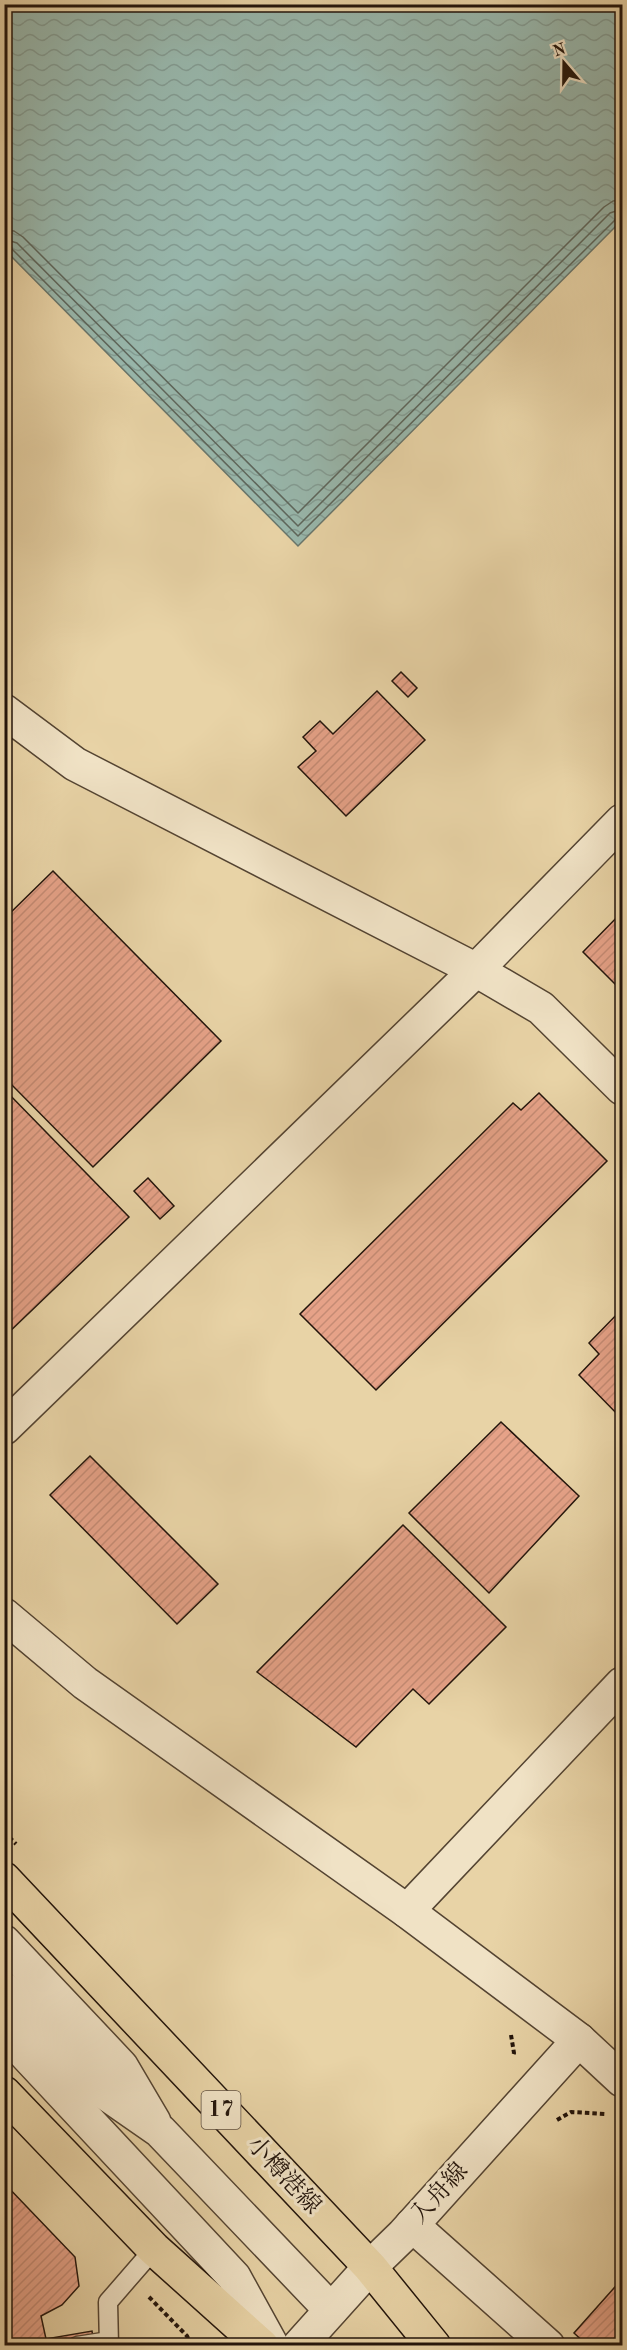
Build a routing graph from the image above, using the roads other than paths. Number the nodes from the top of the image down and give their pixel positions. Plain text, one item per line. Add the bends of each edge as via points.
1 (4, 711) edge
2 (622, 821) edge
3 (476, 970) junction
4 (622, 1088) edge
5 (4, 1428) edge
6 (4, 1615) edge
7 (622, 1684) edge
8 (4, 1879) edge
9 (407, 1911) junction
10 (4, 1942) edge
11 (4, 1989) edge
12 (4, 2031) edge
13 (579, 2040) junction
14 (622, 2080) edge
15 (4, 2093) edge
16 (160, 2131) junction
17 (412, 2225) junction
18 (154, 2249) junction
19 (370, 2268) junction
20 (331, 2310) junction
21 (109, 2343) edge
22 (77, 2346) edge
23 (262, 2346) edge
24 (272, 2346) edge
25 (299, 2346) edge
26 (434, 2346) edge
27 (548, 2346) edge

1 - 3 street via 75,764
2 - 3 street
3 - 4 street via 541,1008
3 - 5 street
6 - 9 street via 86,1683
7 - 9 street
8 - 19 main road, 小樽港線 / 17
9 - 13 street
10 - 16 street via 121,2066
11 - 16 street via 101,2090
12 - 24 street via 234,2277
13 - 14 street
13 - 17 street, 入舟線
15 - 18 main road
16 - 20 street
17 - 19 street, 入舟線
17 - 27 street
18 - 21 lane via 108,2302
18 - 23 main road
19 - 20 street, 入舟線
19 - 26 main road, 小樽港線 / 17
20 - 25 street, 入舟線
21 - 22 lane

